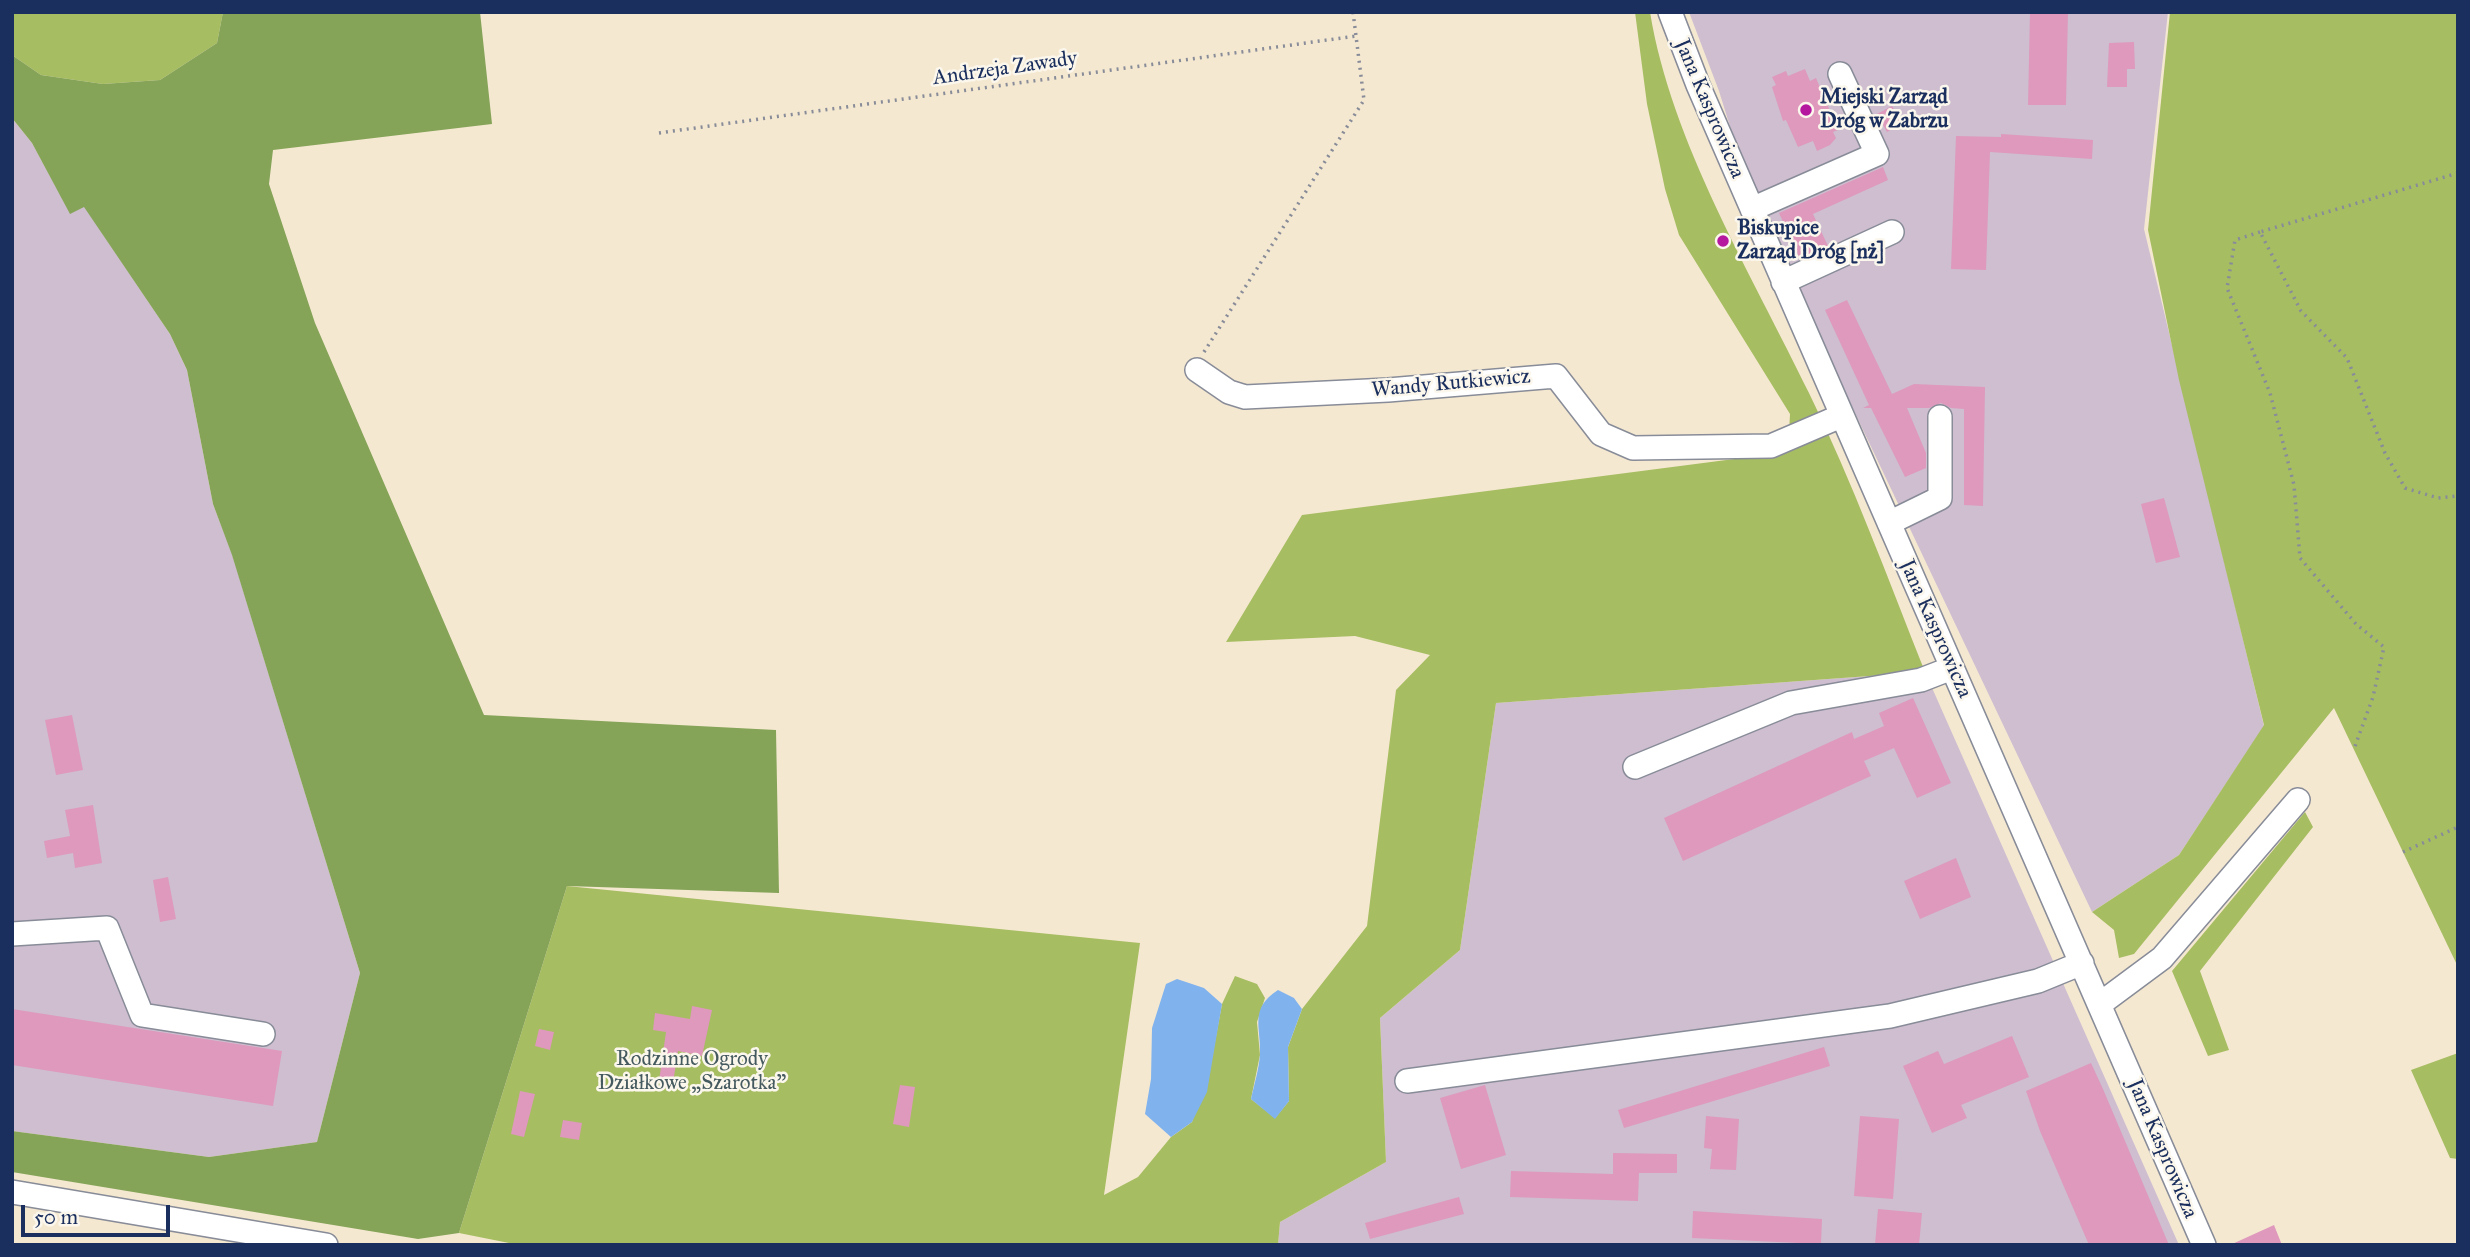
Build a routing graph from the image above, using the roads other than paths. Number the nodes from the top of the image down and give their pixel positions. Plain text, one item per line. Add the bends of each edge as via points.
1 (1670, 12) edge
2 (1840, 74) dead end
3 (1752, 209) junction
4 (1892, 232) dead end
5 (1783, 282) junction
6 (1197, 370) road end
7 (1842, 416) junction
8 (1940, 417) dead end
9 (1889, 523) junction
10 (1952, 667) junction
11 (1635, 767) dead end
12 (2298, 800) dead end
13 (12, 934) edge
14 (2082, 963) junction
15 (2100, 1004) junction
16 (263, 1034) dead end
17 (1407, 1081) dead end
18 (12, 1192) edge
19 (326, 1245) edge
20 (2204, 1245) edge

1 - 3 street, Jana Kasprowicza
2 - 3 street via 1877,154
3 - 5 street, Jana Kasprowicza
4 - 5 street
5 - 7 street, Jana Kasprowicza
6 - 7 street, Wandy Rutkiewicz via 1245,397 1556,376 1601,434 1633,448 1771,446
7 - 9 street, Jana Kasprowicza
8 - 9 street via 1940,498
9 - 10 street, Jana Kasprowicza
10 - 11 street via 1921,680 1791,703
10 - 14 street, Jana Kasprowicza
12 - 15 street via 2162,958
13 - 16 street via 107,928 142,1015
14 - 15 street, Jana Kasprowicza
14 - 17 street via 2038,981 1890,1016
15 - 20 street, Jana Kasprowicza
18 - 19 street

